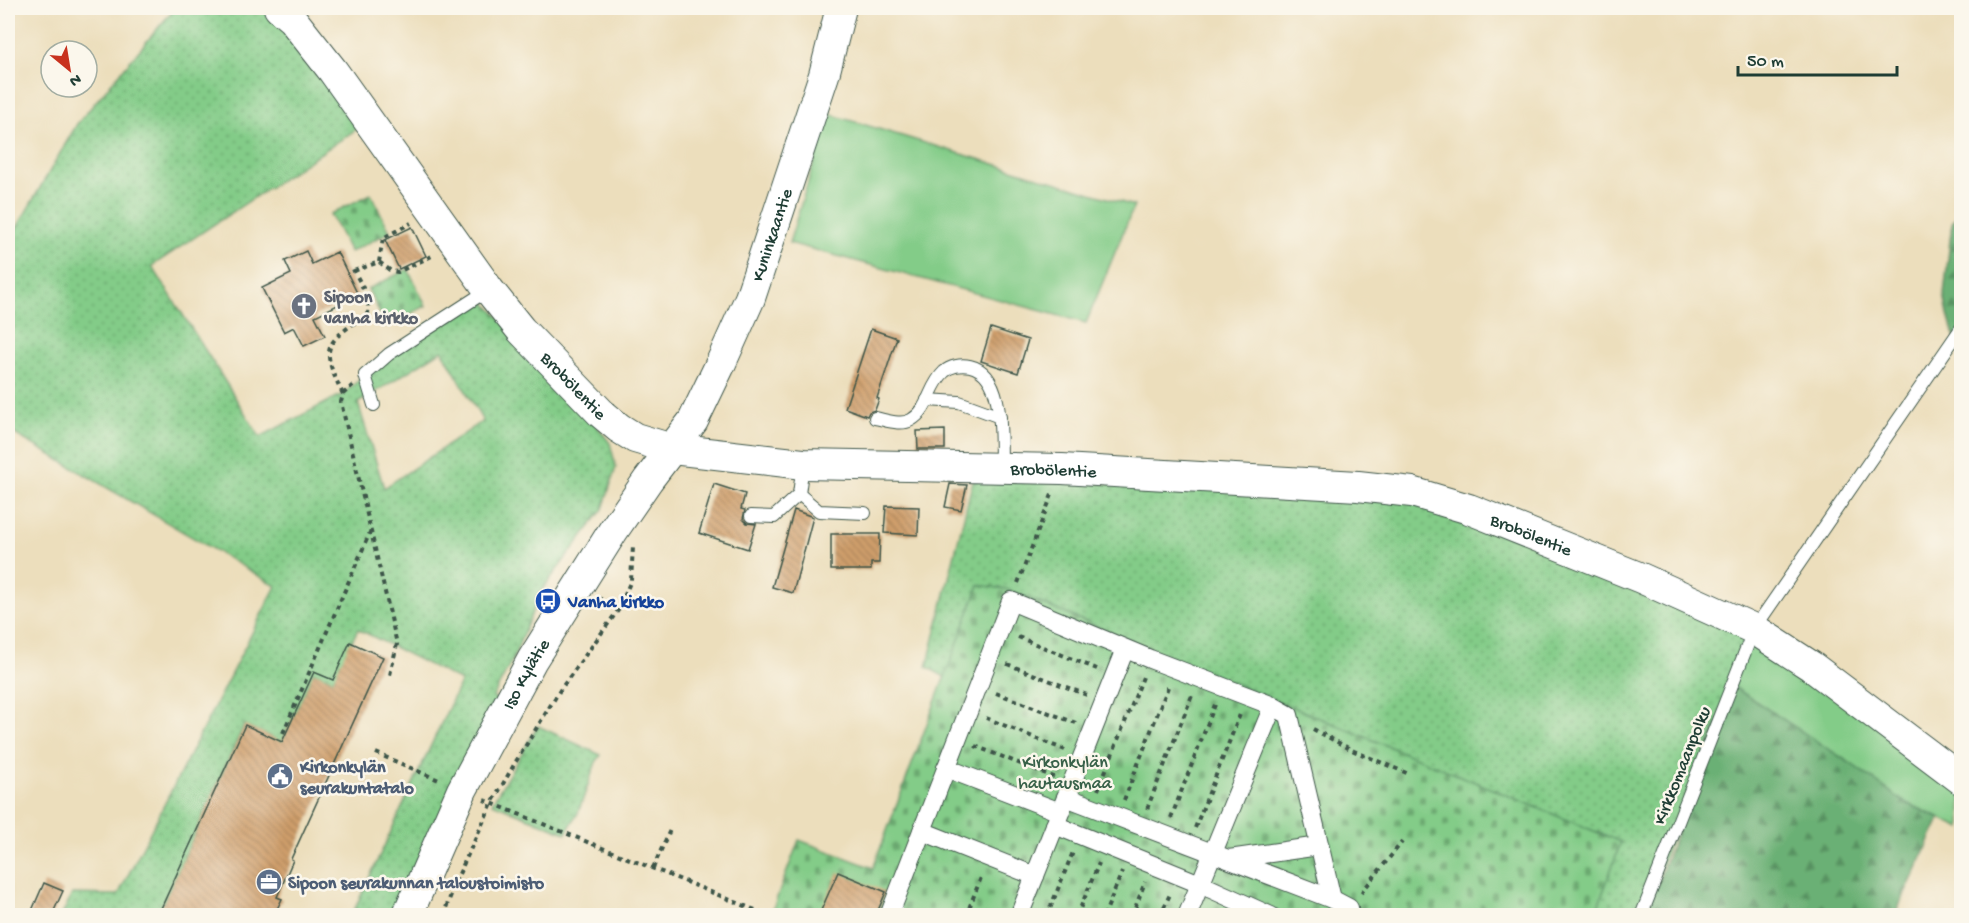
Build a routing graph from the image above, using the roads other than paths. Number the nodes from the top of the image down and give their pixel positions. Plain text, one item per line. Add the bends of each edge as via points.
1 (279, 8) edge
2 (841, 8) edge
3 (489, 290) junction
4 (1962, 327) edge
5 (927, 400) junction
6 (374, 405) dead end
7 (1000, 417) junction
8 (875, 418) dead end
9 (672, 449) junction
10 (803, 464) junction
11 (1001, 469) junction
12 (799, 495) junction
13 (865, 513) dead end
14 (751, 516) dead end
15 (1754, 629) junction
16 (1125, 649) junction
17 (1281, 711) junction
18 (946, 768) junction
19 (1962, 780) edge
20 (1063, 805) junction
21 (922, 831) junction
22 (1319, 846) junction
23 (1219, 857) junction
24 (1035, 876) junction
25 (1200, 884) junction
26 (1332, 899) junction
27 (1348, 912) edge
28 (407, 915) edge
29 (889, 915) edge
30 (1019, 915) edge
31 (1187, 915) edge
32 (1271, 915) edge
33 (1641, 915) edge

1 - 3 street, Brobölentie via 333,71
2 - 9 street, Kuninkaantie via 824,75 750,298 693,421
3 - 6 lane via 389,354 365,375
3 - 9 street, Brobölentie via 521,330 619,428 635,438
4 - 15 lane, Kirkkomaanpolku
5 - 7 lane via 958,402
5 - 7 lane via 934,382 946,370 967,365 987,376
5 - 8 lane via 922,412 909,422
7 - 11 lane
9 - 10 street, Brobölentie
9 - 28 street, Iso Kylätie via 613,531 537,651 462,790
10 - 11 street, Brobölentie
10 - 12 lane
11 - 15 street, Brobölentie via 1062,469 1412,492 1480,513
12 - 13 lane via 819,511
12 - 14 lane via 774,517
15 - 19 street, Brobölentie via 1811,666
15 - 33 lane, Kirkkomaanpolku
16 - 17 street
16 - 18 street via 1011,602
16 - 20 street
17 - 22 street
17 - 23 street
18 - 20 street
18 - 21 street
20 - 23 street via 1091,807
20 - 24 street
20 - 25 street via 1080,835
21 - 24 street
21 - 29 street
22 - 23 street
22 - 26 street
23 - 25 street
23 - 26 street
24 - 30 street
25 - 31 street
25 - 32 street
26 - 27 street

